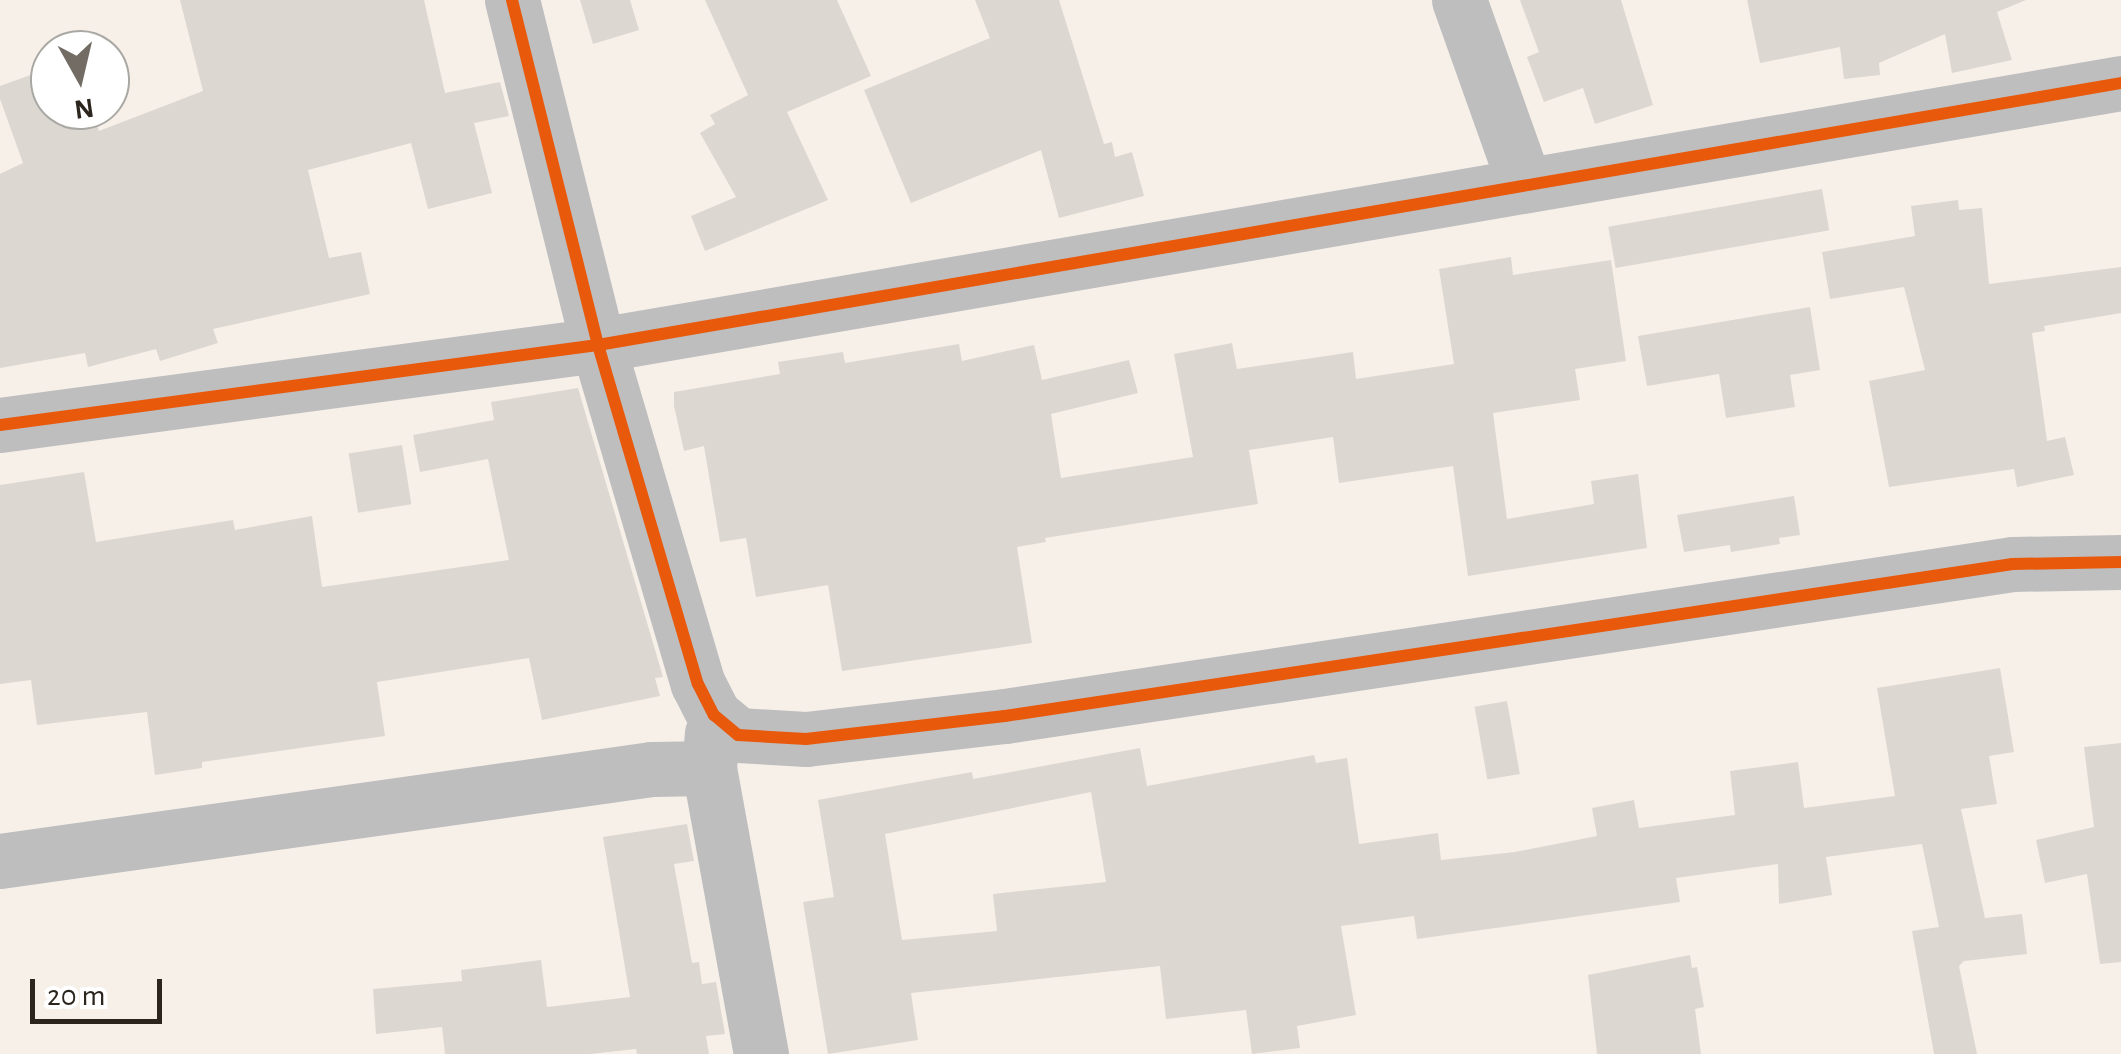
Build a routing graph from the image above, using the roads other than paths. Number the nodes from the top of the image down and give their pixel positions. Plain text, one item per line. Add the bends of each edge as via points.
1 (512, 0) edge
2 (1459, 0) edge
3 (2121, 83) edge
4 (1524, 183) junction
5 (598, 344) junction
6 (0, 426) edge
7 (2121, 562) edge
8 (712, 742) junction
9 (0, 862) edge
10 (762, 1054) edge

1 - 5 street
2 - 4 street
3 - 4 street
4 - 5 street
5 - 6 street
5 - 8 street
7 - 8 street via 2013,564 1005,716 806,739 738,734
8 - 9 street via 652,769
8 - 10 street

